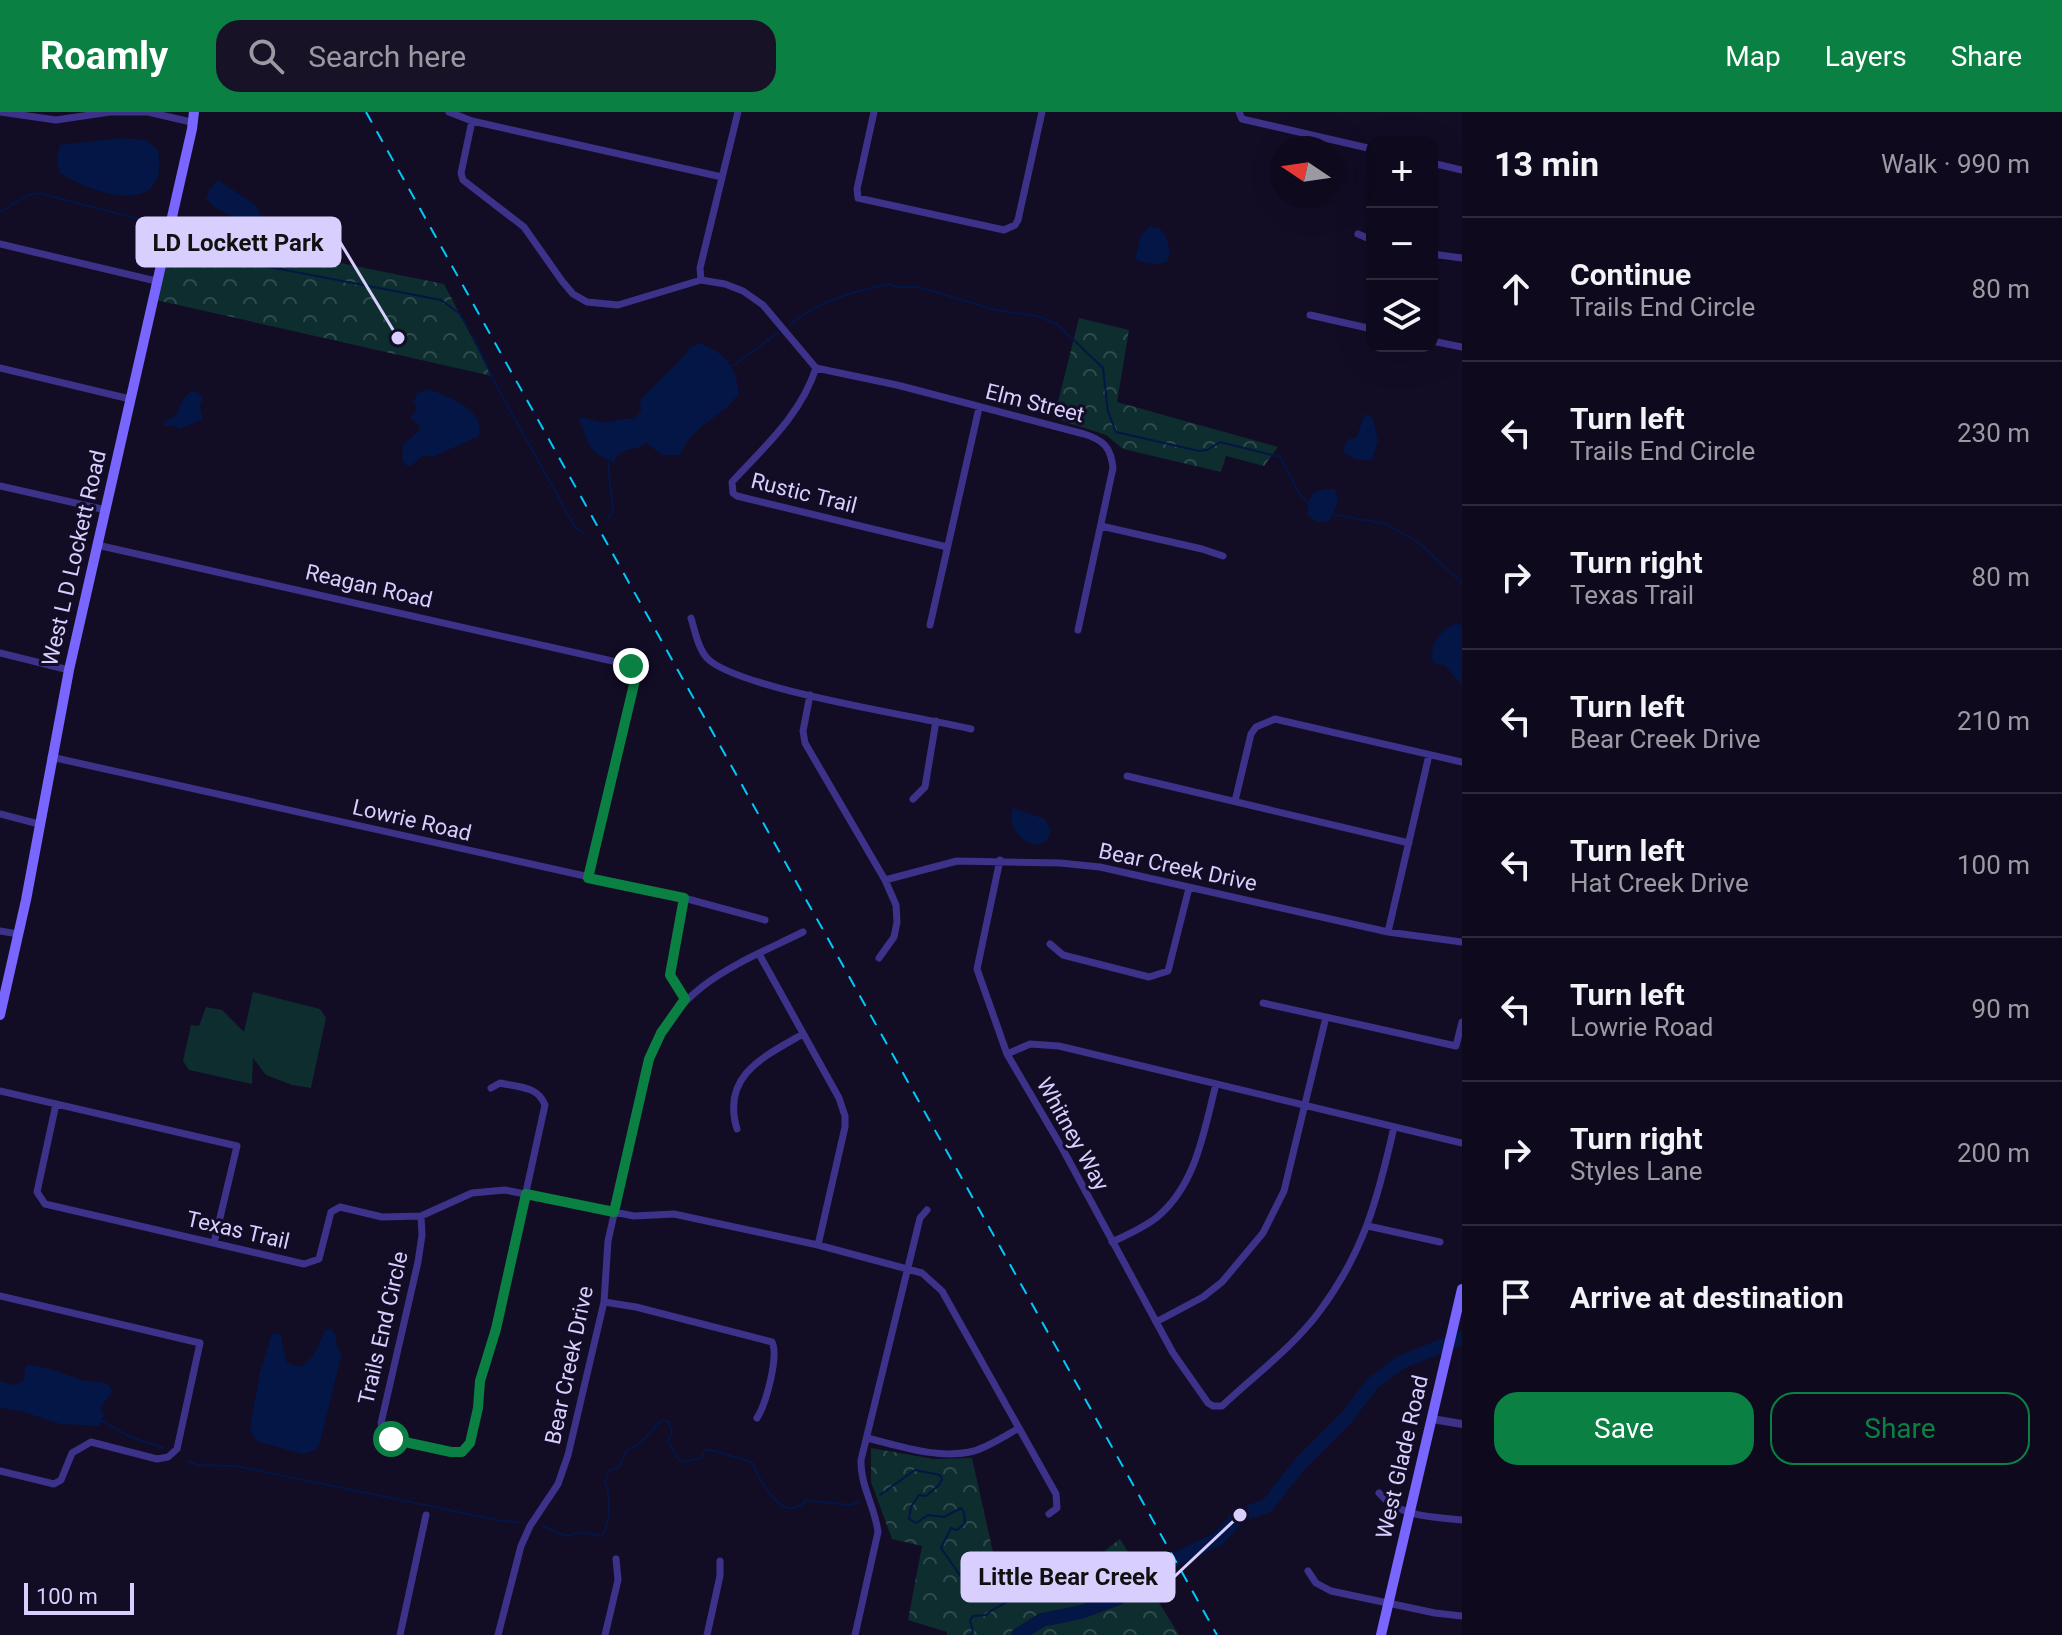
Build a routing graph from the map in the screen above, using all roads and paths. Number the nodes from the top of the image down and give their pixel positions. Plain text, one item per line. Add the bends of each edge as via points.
1 (0, 112) edge
2 (110, 112) edge
3 (449, 112) edge
4 (738, 112) edge
5 (874, 112) edge
6 (1042, 112) edge
7 (1239, 112) edge
8 (192, 117) edge
9 (472, 121) junction
10 (1366, 148) edge
11 (1438, 164) edge
12 (1462, 170) edge
13 (722, 177) junction
14 (1358, 234) dead end
15 (1366, 237) edge
16 (0, 244) edge
17 (1438, 255) edge
18 (1462, 258) edge
19 (701, 280) junction
20 (156, 281) junction
21 (1310, 315) dead end
22 (1366, 328) edge
23 (1438, 342) edge
24 (1462, 347) edge
25 (0, 368) edge
26 (816, 368) junction
27 (130, 399) junction
28 (979, 408) junction
29 (0, 486) edge
30 (106, 510) junction
31 (1101, 526) junction
32 (97, 545) junction
33 (947, 547) junction
34 (1223, 556) dead end
35 (691, 618) dead end
36 (930, 625) dead end
37 (1078, 630) dead end
38 (0, 653) edge
39 (69, 670) junction
40 (810, 695) junction
41 (936, 721) junction
42 (971, 729) dead end
43 (1429, 755) junction
44 (51, 757) junction
45 (1462, 762) edge
46 (1127, 776) dead end
47 (913, 799) dead end
48 (1235, 801) junction
49 (0, 814) edge
50 (39, 824) junction
51 (1409, 843) junction
52 (1000, 860) junction
53 (588, 878) junction
54 (885, 880) junction
55 (1189, 888) junction
56 (684, 898) junction
57 (765, 920) dead end
58 (0, 931) edge
59 (803, 932) dead end
60 (1388, 932) junction
61 (18, 934) junction
62 (1462, 942) edge
63 (1050, 944) dead end
64 (759, 954) junction
65 (879, 958) dead end
66 (685, 999) junction
67 (1263, 1003) dead end
68 (0, 1015) edge
69 (1326, 1017) junction
70 (1462, 1022) edge
71 (803, 1034) junction
72 (1007, 1054) junction
73 (1216, 1084) junction
74 (491, 1088) dead end
75 (0, 1091) edge
76 (56, 1104) junction
77 (1305, 1106) junction
78 (1394, 1127) junction
79 (737, 1129) dead end
80 (1462, 1143) edge
81 (526, 1194) junction
82 (927, 1210) dead end
83 (614, 1212) junction
84 (421, 1216) junction
85 (1368, 1226) junction
86 (1112, 1242) junction
87 (1440, 1242) dead end
88 (214, 1243) junction
89 (818, 1245) junction
90 (907, 1270) junction
91 (1462, 1289) edge
92 (0, 1296) edge
93 (604, 1302) junction
94 (1156, 1322) junction
95 (757, 1418) dead end
96 (1432, 1419) junction
97 (1462, 1424) edge
98 (1019, 1428) junction
99 (867, 1438) junction
100 (0, 1471) edge
101 (1379, 1493) dead end
102 (1410, 1512) junction
103 (1049, 1514) dead end
104 (426, 1515) dead end
105 (1462, 1520) edge
106 (616, 1559) dead end
107 (720, 1561) dead end
108 (1308, 1571) dead end
109 (1389, 1603) junction
110 (1462, 1616) edge
111 (400, 1635) edge
112 (498, 1635) edge
113 (605, 1635) edge
114 (707, 1635) edge
115 (855, 1635) edge
116 (1381, 1635) edge

1 - 2 street via 56,120
2 - 8 street
3 - 9 street
4 - 13 street
5 - 6 street via 858,198 1008,230 1018,220
7 - 10 street via 1242,119
8 - 20 main road, West L D Lockett Road
9 - 13 street
9 - 19 street via 463,180 524,227 573,294 602,306 618,305
11 - 12 street
13 - 19 street
14 - 15 street
16 - 20 street
17 - 18 street
19 - 26 street via 725,284 757,300
20 - 27 main road, West L D Lockett Road
21 - 22 street
23 - 24 street
25 - 27 street
26 - 28 street, Elm Street
26 - 33 street, Rustic Trail via 799,406 732,482 733,493
27 - 30 main road, West L D Lockett Road
28 - 31 street, Elm Street via 1103,442 1113,468
28 - 33 street
29 - 30 street
30 - 32 main road, West L D Lockett Road
31 - 34 street
31 - 37 street, Elm Street
32 - 39 main road, West L D Lockett Road
32 - 53 street, Reagan Road via 631,666 635,680
33 - 36 street
35 - 40 street via 705,656 720,668
38 - 39 street
39 - 44 main road, West L D Lockett Road
40 - 41 street
40 - 54 street via 805,743
41 - 42 street
41 - 47 street via 925,787
43 - 45 street
43 - 48 street via 1275,719 1251,734
43 - 51 street
44 - 50 main road, West L D Lockett Road
44 - 53 street, Lowrie Road
46 - 48 street
48 - 51 street
49 - 50 street
50 - 61 main road, West L D Lockett Road
51 - 60 street
52 - 54 street, Bear Creek Drive via 957,861
52 - 55 street, Bear Creek Drive via 1100,867
52 - 72 street, Whitney Way via 977,969
53 - 56 street, Lowrie Road
54 - 65 street via 897,922 894,937
55 - 60 street, Bear Creek Drive
55 - 63 street via 1168,971 1149,977 1063,955
56 - 57 street, Lowrie Road
56 - 66 street via 670,975
58 - 61 street
59 - 64 street, Bear Creek Drive
60 - 62 street, Bear Creek Drive
61 - 68 main road, West L D Lockett Road
64 - 66 street, Bear Creek Drive
64 - 71 street
66 - 83 street, Bear Creek Drive via 649,1059
67 - 69 street
69 - 70 street via 1456,1046
69 - 77 street
71 - 79 street via 760,1059 744,1077 732,1106
71 - 89 street via 845,1116
72 - 73 street via 1030,1044 1059,1046
72 - 86 street, Whitney Way
73 - 77 street
73 - 86 street via 1185,1185 1158,1217
74 - 81 street via 500,1083 534,1090 545,1105
75 - 76 street
76 - 88 street, Texas Trail via 37,1192 45,1204
76 - 88 street via 237,1146
77 - 78 street
77 - 94 street via 1284,1191 1263,1233 1222,1282
78 - 80 street
78 - 85 street
81 - 83 street, Texas Trail
81 - 84 street, Texas Trail via 472,1193
81 - 84 street, Trails End Circle via 470,1443 462,1452 391,1439 381,1423 418,1262
82 - 90 street via 920,1218
83 - 89 street, Texas Trail via 674,1214
83 - 93 street, Bear Creek Drive
84 - 88 street, Texas Trail via 382,1217 340,1207 331,1212 319,1259 304,1264
85 - 87 street
85 - 94 street, Whitney Way via 1318,1314 1222,1406 1210,1404
86 - 94 street, Whitney Way
89 - 90 street, Texas Trail
90 - 98 street, Texas Trail via 922,1273 942,1291
90 - 99 street
91 - 96 main road, West Glade Road
92 - 100 street via 200,1343 177,1449 168,1457 157,1459 91,1442 72,1453 61,1480 54,1484
93 - 95 street via 767,1339 775,1346
93 - 112 street, Bear Creek Drive via 563,1472 521,1546
96 - 97 street
96 - 102 main road, West Glade Road
98 - 99 street via 988,1445 952,1454
98 - 103 street, Texas Trail via 1056,1494 1057,1508
99 - 115 street via 860,1474 878,1532
101 - 102 street via 1393,1507
102 - 105 street
102 - 109 main road, West Glade Road
104 - 111 street
106 - 113 street via 618,1580
107 - 114 street
108 - 109 street via 1331,1591
109 - 110 street
109 - 116 main road, West Glade Road

